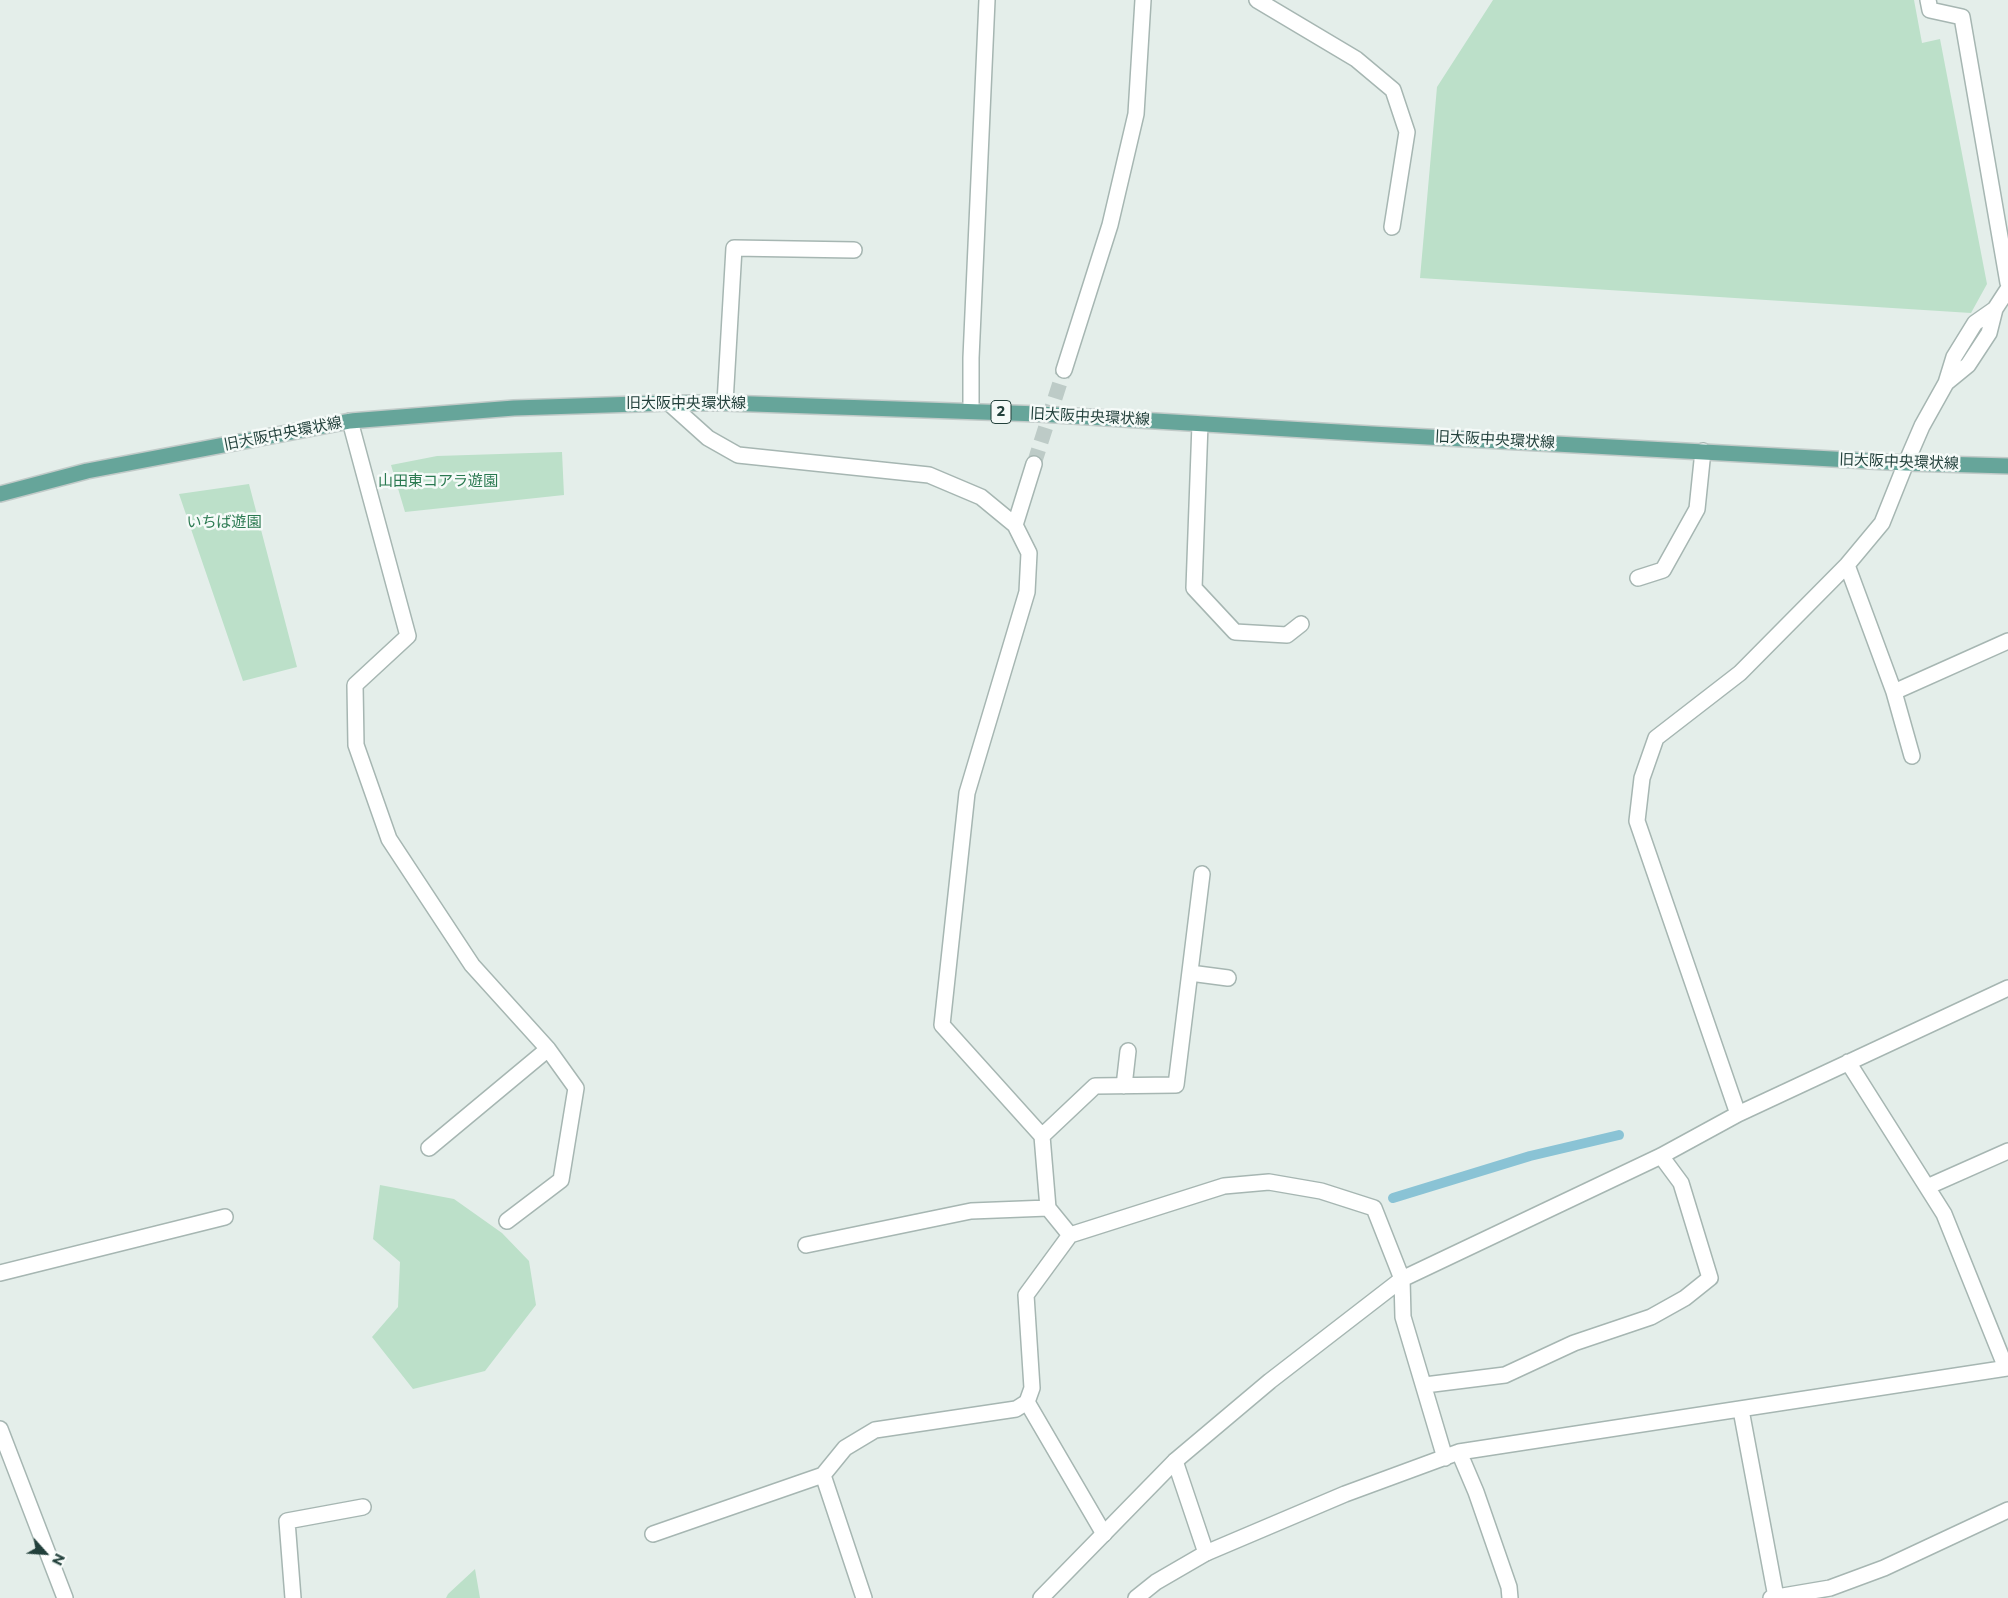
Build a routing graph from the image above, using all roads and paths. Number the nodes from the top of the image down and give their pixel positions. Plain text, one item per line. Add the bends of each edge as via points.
1 (988, 0) edge
2 (1143, 0) edge
3 (1257, 0) edge
4 (1928, 0) edge
5 (2003, 222) edge
6 (1392, 227) dead end
7 (854, 250) dead end
8 (2008, 283) edge
9 (2008, 289) edge
10 (1064, 370) tunnel mouth
11 (669, 403) junction
12 (725, 403) junction
13 (971, 411) junction
14 (350, 421) junction
15 (1200, 424) junction
16 (1703, 451) junction
17 (1906, 463) junction
18 (1034, 464) tunnel mouth
19 (2008, 466) edge
20 (0, 494) edge
21 (1015, 525) junction
22 (1847, 565) junction
23 (1638, 578) dead end
24 (1301, 624) dead end
25 (2008, 640) edge
26 (1894, 692) junction
27 (1912, 756) dead end
28 (1202, 874) dead end
29 (1190, 973) junction
30 (1228, 978) dead end
31 (2008, 988) edge
32 (548, 1049) junction
33 (1128, 1051) dead end
34 (1848, 1062) junction
35 (1124, 1086) junction
36 (1738, 1114) junction
37 (1042, 1136) junction
38 (429, 1148) dead end
39 (2008, 1151) edge
40 (1661, 1156) junction
41 (1927, 1187) junction
42 (1048, 1208) junction
43 (225, 1217) dead end
44 (507, 1221) dead end
45 (1070, 1235) junction
46 (806, 1244) dead end
47 (0, 1273) edge
48 (1402, 1279) junction
49 (2007, 1368) edge
50 (1425, 1385) junction
51 (1027, 1402) junction
52 (1742, 1410) junction
53 (0, 1429) edge
54 (1452, 1455) junction
55 (1176, 1461) junction
56 (824, 1475) junction
57 (363, 1507) dead end
58 (2008, 1510) edge
59 (653, 1534) dead end
60 (1104, 1534) junction
61 (1206, 1553) junction
62 (1773, 1597) edge
63 (66, 1598) edge
64 (293, 1598) edge
65 (864, 1598) edge
66 (1041, 1598) edge
67 (1136, 1598) edge
68 (1510, 1598) edge

1 - 13 street
2 - 10 street via 1136,114 1110,225
3 - 6 street via 1356,59 1392,90 1407,132
4 - 5 street via 1930,10 1962,17
5 - 8 street
7 - 12 street via 734,248
9 - 17 street via 1995,309 1988,333 1968,365 1946,383
11 - 12 main road, 旧大阪中央環状線 / 2
11 - 14 main road, 旧大阪中央環状線 / 2 via 514,408
11 - 21 street via 708,438 738,455 929,475 981,497
12 - 13 main road, 旧大阪中央環状線 / 2
13 - 15 main road, 旧大阪中央環状線 / 2
14 - 20 main road, 旧大阪中央環状線 / 2 via 87,471
14 - 32 street via 408,636 354,684 356,745 389,839 472,965
15 - 16 main road, 旧大阪中央環状線 / 2
15 - 24 street via 1194,588 1235,632 1287,635
16 - 17 main road, 旧大阪中央環状線 / 2
16 - 23 street via 1697,509 1663,570
17 - 19 main road, 旧大阪中央環状線 / 2
17 - 22 street via 1882,523
18 - 21 street
21 - 37 street via 1029,553 1027,592 967,794 942,1025
22 - 26 street
22 - 36 street via 1740,673 1656,738 1642,778 1637,821
25 - 26 street
26 - 27 street
28 - 29 street
29 - 30 street
29 - 35 street via 1176,1085
31 - 34 street
32 - 38 street
32 - 44 street via 576,1088 561,1180
33 - 35 street
34 - 36 street
34 - 41 street
35 - 37 street via 1095,1086
36 - 40 street
37 - 42 street
39 - 41 street
40 - 48 street
40 - 50 street via 1681,1183 1710,1278 1685,1298 1652,1317 1574,1343 1505,1374
41 - 49 street via 1944,1214
42 - 45 street
42 - 46 street via 971,1211
43 - 47 street
45 - 48 street via 1224,1186 1269,1182 1321,1192 1374,1208
45 - 51 street via 1026,1295 1032,1388
48 - 50 street via 1403,1317
48 - 55 street via 1270,1381
49 - 52 street
50 - 54 street
51 - 56 street via 1016,1409 875,1430 845,1448
51 - 60 street
52 - 54 street
52 - 62 street
53 - 63 street
54 - 61 street via 1345,1494
54 - 68 street via 1476,1492
55 - 60 street
55 - 61 street
56 - 59 street
56 - 65 street
57 - 64 street via 287,1521
58 - 62 street via 1830,1588
60 - 66 street
61 - 67 street via 1156,1582

